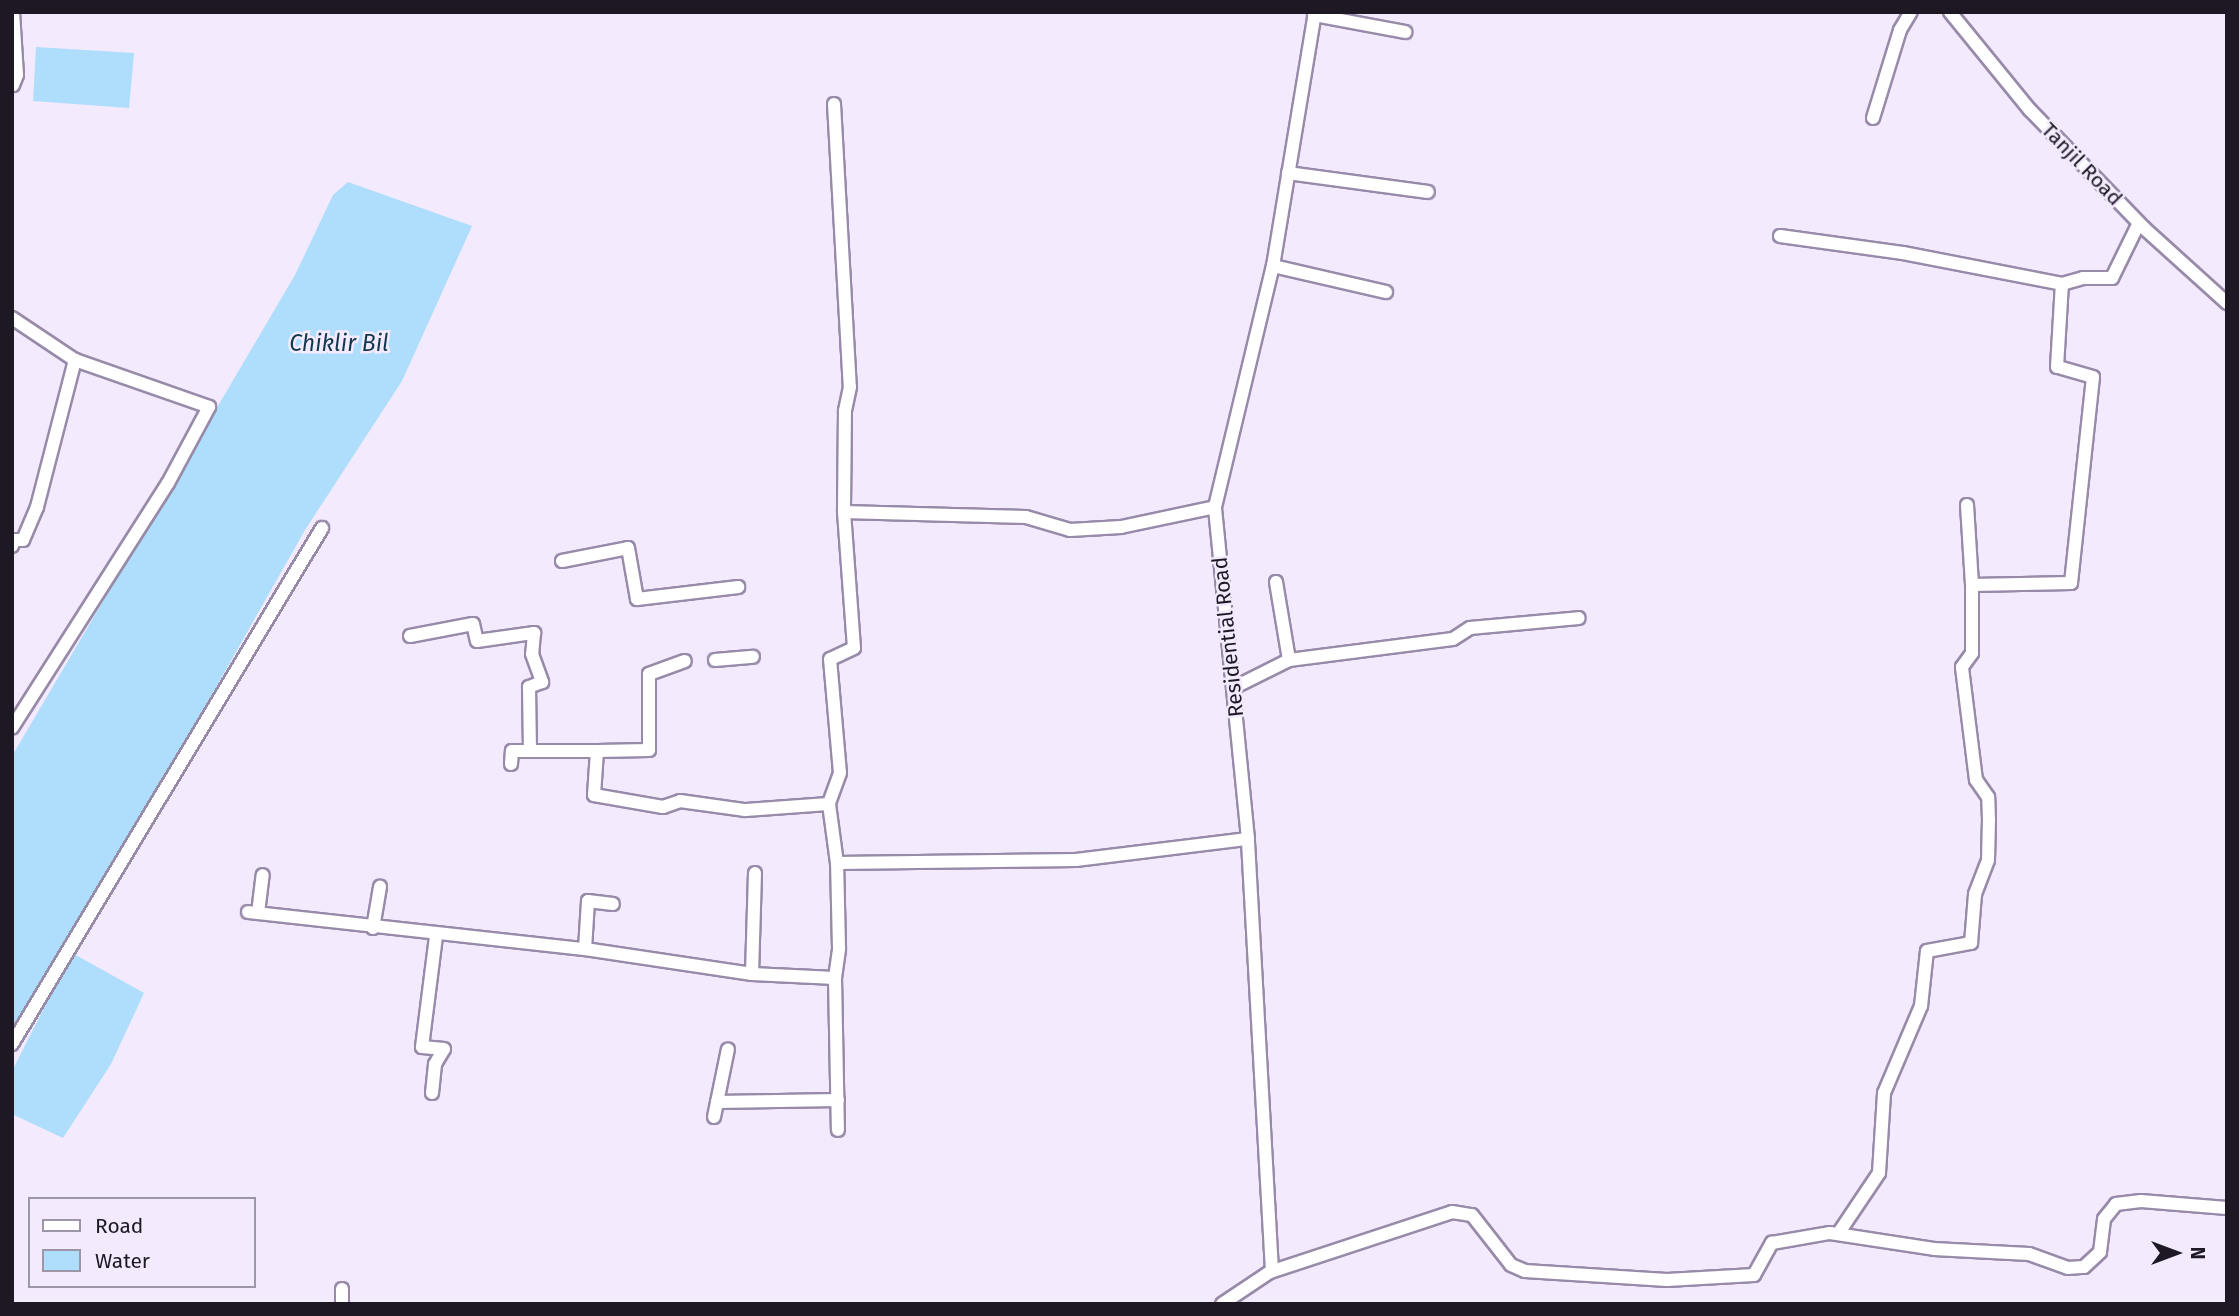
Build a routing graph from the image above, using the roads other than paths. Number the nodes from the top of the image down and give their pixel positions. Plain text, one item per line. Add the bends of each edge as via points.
1 (13, 12) edge
2 (1911, 12) edge
3 (1950, 12) edge
4 (1315, 14) edge
5 (1405, 32) dead end
6 (13, 85) edge
7 (834, 104) dead end
8 (1873, 118) dead end
9 (1288, 173) junction
10 (1428, 192) dead end
11 (2139, 223) junction
12 (1780, 236) dead end
13 (1273, 266) junction
14 (2063, 284) junction
15 (1386, 292) dead end
16 (2227, 303) edge
17 (12, 318) edge
18 (75, 360) junction
19 (1967, 505) dead end
20 (1215, 506) junction
21 (844, 512) junction
22 (322, 528) dead end
23 (12, 546) edge
24 (562, 561) dead end
25 (1276, 582) dead end
26 (1972, 585) junction
27 (738, 587) dead end
28 (1579, 618) dead end
29 (410, 636) dead end
30 (753, 657) dead end
31 (715, 660) dead end
32 (1289, 660) junction
33 (685, 661) dead end
34 (1233, 688) junction
35 (12, 729) edge
36 (530, 751) junction
37 (597, 751) junction
38 (511, 764) dead end
39 (829, 804) junction
40 (1248, 839) junction
41 (837, 863) junction
42 (755, 873) dead end
43 (263, 875) dead end
44 (380, 887) dead end
45 (613, 904) dead end
46 (373, 928) junction
47 (436, 936) junction
48 (585, 949) junction
49 (752, 974) junction
50 (835, 978) junction
51 (12, 1044) edge
52 (728, 1049) dead end
53 (432, 1093) dead end
54 (838, 1100) junction
55 (717, 1102) junction
56 (714, 1117) dead end
57 (838, 1130) dead end
58 (2227, 1209) edge
59 (1838, 1234) junction
60 (1272, 1271) junction
61 (342, 1289) dead end
62 (342, 1304) edge
63 (1222, 1304) edge

1 - 6 street
2 - 8 street via 1900,30
3 - 11 street, Tanjil Road via 2030,110
4 - 5 street
4 - 9 street, Residential Road
7 - 21 street via 850,387
9 - 10 street
9 - 13 street, Residential Road
11 - 14 street via 2112,278 2083,278
11 - 16 street, Tanjil Road
12 - 14 street via 1903,253
13 - 15 street
13 - 20 street, Residential Road
14 - 26 street via 2057,368 2093,377 2071,583
17 - 18 street
18 - 23 street via 37,507 23,540 15,540
18 - 35 street via 209,407 169,483
19 - 26 street
20 - 21 street via 1121,527 1070,530 1026,517
20 - 34 street, Residential Road
21 - 39 street via 854,648 830,659 840,773
22 - 51 street
24 - 27 street via 628,548 637,599
25 - 32 street
26 - 59 street via 1972,653 1962,667 1976,780 1989,797 1989,820 1987,860 1975,894 1971,943 1927,951 1921,1006 1884,1093 1879,1173
28 - 32 street via 1470,628 1453,639
29 - 36 street via 473,624 477,640 534,633 532,654 542,682 529,687
30 - 31 street
32 - 34 street
33 - 37 street via 649,674 649,750
34 - 40 street, Residential Road
36 - 37 street
36 - 38 street via 512,751
37 - 39 street via 594,795 663,807 680,802 745,810
39 - 41 street
40 - 41 street via 1076,859
40 - 60 street, Residential Road
41 - 50 street
42 - 49 street
43 - 46 street via 253,913
44 - 46 street
45 - 48 street via 587,901
46 - 47 street
47 - 48 street
47 - 53 street via 422,1047 444,1049 435,1063
48 - 49 street
49 - 50 street
50 - 54 street
52 - 55 street
54 - 55 street
54 - 57 street
55 - 56 street
58 - 59 street via 2141,1201 2116,1204 2104,1219 2100,1252 2084,1267 2068,1268 2029,1254 1934,1249
59 - 60 street via 1772,1243 1754,1275 1667,1280 1548,1275 1510,1265 1472,1215 1452,1212
60 - 63 street
61 - 62 street

